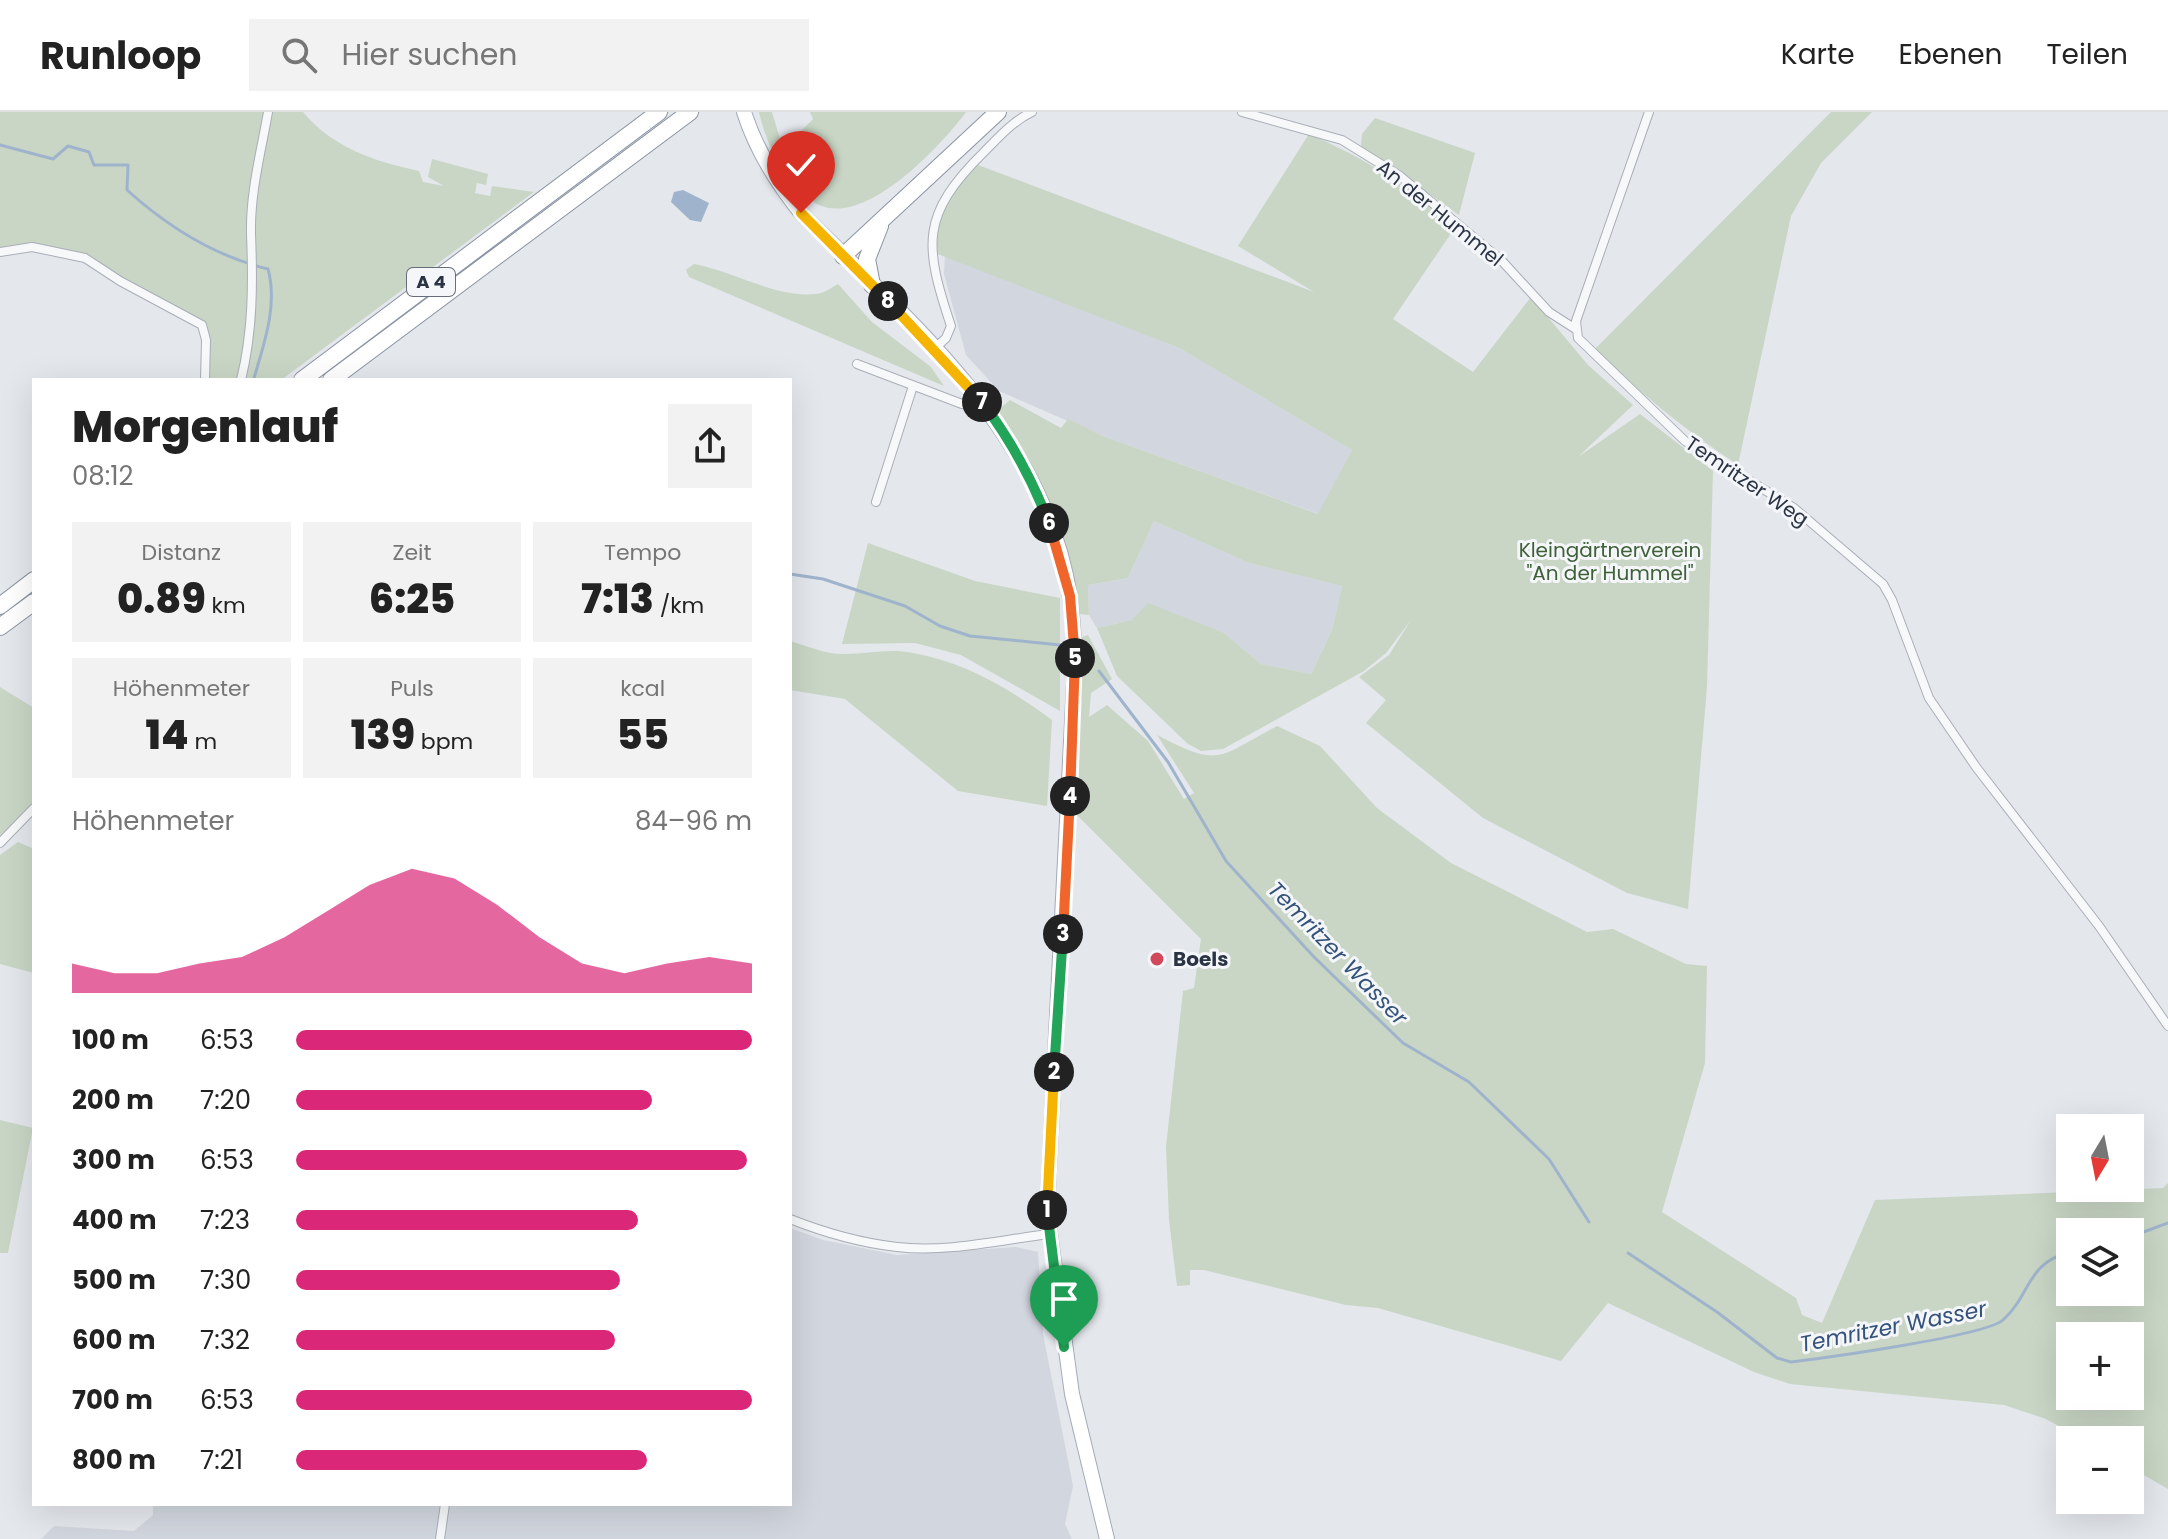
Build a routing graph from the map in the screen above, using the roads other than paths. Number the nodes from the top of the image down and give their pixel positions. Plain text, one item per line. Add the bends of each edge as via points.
1 (268, 112) edge
2 (659, 112) edge
3 (690, 112) edge
4 (744, 112) edge
5 (990, 112) edge
6 (998, 112) edge
7 (1032, 112) edge
8 (1242, 112) edge
9 (1649, 112) edge
10 (975, 132) junction
11 (884, 219) junction
12 (0, 252) edge
13 (843, 256) junction
14 (872, 285) junction
15 (1574, 328) junction
16 (934, 349) junction
17 (857, 364) dead end
18 (205, 378) edge
19 (241, 378) edge
20 (305, 378) edge
21 (334, 378) edge
22 (913, 386) junction
23 (978, 398) junction
24 (876, 502) dead end
25 (32, 582) edge
26 (32, 603) edge
27 (0, 606) edge
28 (0, 627) edge
29 (32, 810) edge
30 (0, 843) edge
31 (2168, 1026) edge
32 (792, 1220) edge
33 (1049, 1234) junction
34 (445, 1506) edge
35 (440, 1539) edge
36 (1107, 1539) edge

1 - 19 street via 252,223 254,281
2 - 20 highway, A 4
3 - 21 highway, A 4
4 - 13 main road via 779,186
5 - 10 highway
6 - 10 highway
7 - 16 street via 952,184 942,203 931,252 951,326
8 - 15 street, An der Hummel via 1342,140 1400,176 1502,261 1549,312
9 - 15 street
10 - 11 highway
11 - 13 highway
11 - 14 highway via 868,250
12 - 18 street via 32,247 85,258 202,325
13 - 14 main road
14 - 16 main road
15 - 31 street, Temritzer Weg via 1606,369 1702,453 1794,508 1883,584 1929,698
16 - 23 main road
17 - 22 street
22 - 23 street via 962,404
22 - 24 street
23 - 33 main road via 1035,486 1062,562 1073,629 1069,809 1046,1188
25 - 27 highway
26 - 28 highway
29 - 30 street
32 - 33 street via 898,1248
33 - 36 main road via 1074,1405
34 - 35 street

